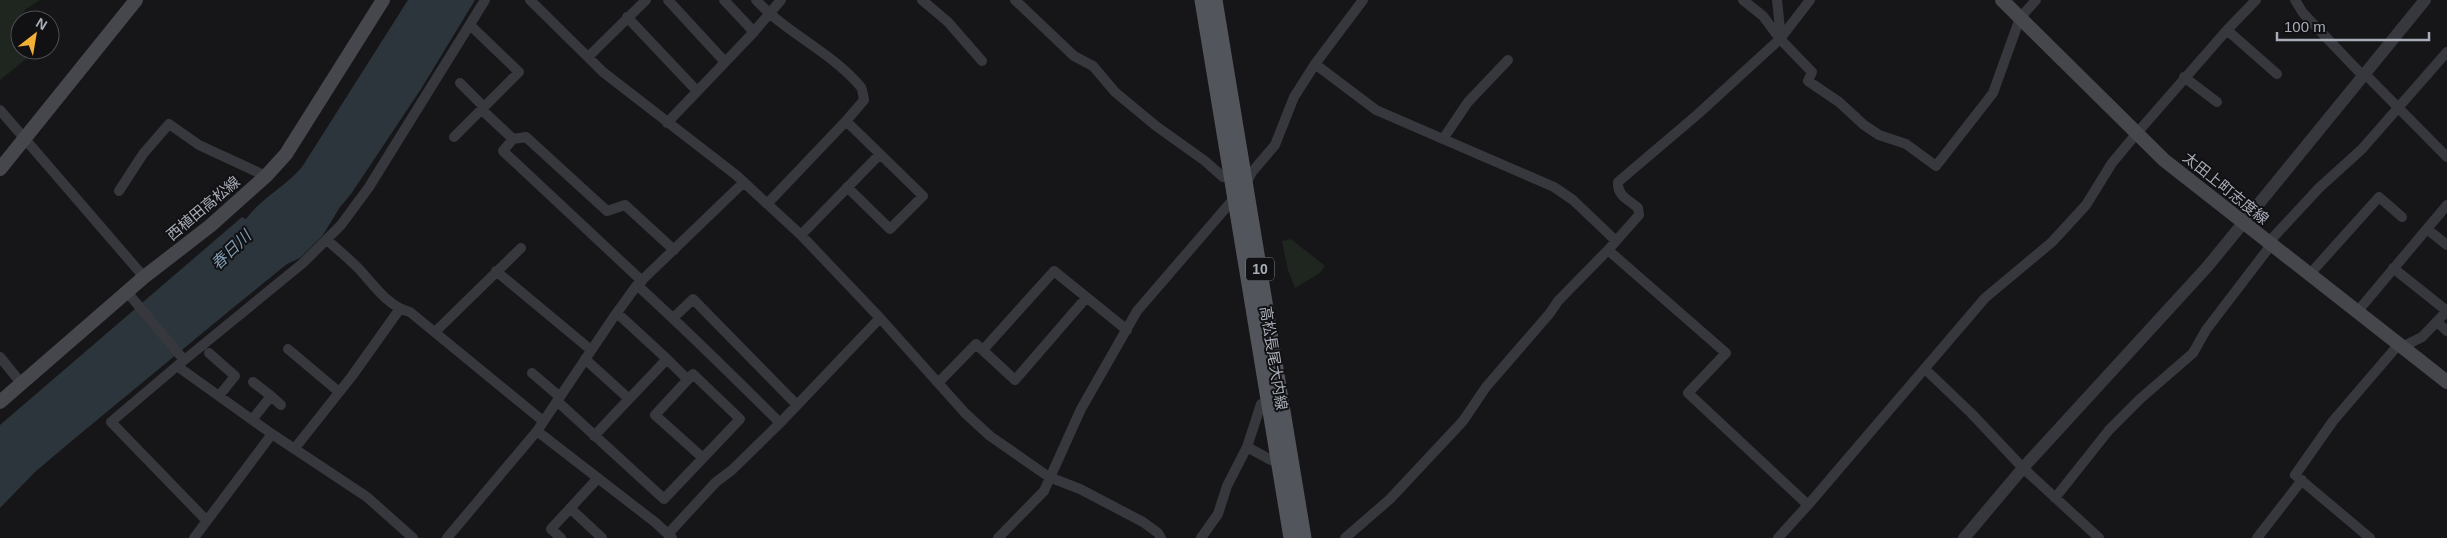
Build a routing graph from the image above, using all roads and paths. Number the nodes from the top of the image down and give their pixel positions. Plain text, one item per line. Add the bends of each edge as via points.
1 (136, 0) edge
2 (383, 0) edge
3 (485, 0) edge
4 (530, 0) edge
5 (646, 0) edge
6 (668, 0) edge
7 (724, 0) edge
8 (756, 0) edge
9 (781, 0) edge
10 (922, 0) edge
11 (1015, 0) edge
12 (1202, 0) edge
13 (1215, 0) edge
14 (1363, 0) edge
15 (1743, 0) edge
16 (1777, 0) edge
17 (1810, 0) edge
18 (2002, 0) edge
19 (2036, 0) edge
20 (2256, 0) edge
21 (2295, 0) edge
22 (2425, 0) edge
23 (769, 14) junction
24 (627, 17) junction
25 (2020, 18) junction
26 (470, 25) junction
27 (2227, 30) junction
28 (754, 32) junction
29 (1780, 34) junction
30 (2447, 52) edge
31 (588, 57) junction
32 (1508, 60) dead end
33 (982, 61) dead end
34 (725, 62) junction
35 (1315, 64) junction
36 (2278, 74) dead end
37 (2364, 75) junction
38 (2184, 78) junction
39 (460, 83) dead end
40 (697, 91) junction
41 (2217, 102) dead end
42 (2397, 107) junction
43 (483, 109) junction
44 (0, 110) edge
45 (846, 121) junction
46 (667, 123) junction
47 (2137, 132) junction
48 (25, 137) junction
49 (454, 137) dead end
50 (514, 139) junction
51 (1442, 139) junction
52 (880, 154) junction
53 (2447, 157) edge
54 (0, 169) edge
55 (266, 176) junction
56 (1231, 176) junction
57 (744, 182) junction
58 (1246, 185) junction
59 (847, 187) junction
60 (119, 191) dead end
61 (1235, 198) junction
62 (767, 204) junction
63 (2447, 205) edge
64 (2402, 217) dead end
65 (2242, 223) junction
66 (2427, 229) junction
67 (801, 235) junction
68 (327, 240) junction
69 (1616, 241) junction
70 (2270, 244) junction
71 (2447, 245) edge
72 (521, 248) dead end
73 (674, 250) junction
74 (1608, 250) junction
75 (2393, 268) junction
76 (496, 271) junction
77 (2309, 275) junction
78 (144, 277) junction
79 (640, 283) junction
80 (127, 292) junction
81 (1086, 298) junction
82 (399, 310) junction
83 (2447, 311) edge
84 (2357, 312) junction
85 (617, 313) junction
86 (673, 318) junction
87 (880, 318) junction
88 (2437, 322) junction
89 (1127, 330) junction
90 (2447, 331) edge
91 (435, 332) junction
92 (2400, 345) junction
93 (288, 349) dead end
94 (983, 350) junction
95 (209, 354) dead end
96 (588, 354) junction
97 (0, 356) edge
98 (667, 359) junction
99 (181, 363) junction
100 (1925, 369) junction
101 (532, 373) dead end
102 (687, 380) junction
103 (253, 382) dead end
104 (2447, 382) edge
105 (21, 383) junction
106 (938, 383) junction
107 (340, 392) junction
108 (218, 396) junction
109 (271, 396) junction
110 (628, 398) junction
111 (558, 399) junction
112 (0, 402) edge
113 (1269, 402) junction
114 (796, 404) junction
115 (282, 405) dead end
116 (252, 420) junction
117 (543, 421) junction
118 (780, 423) junction
119 (537, 431) junction
120 (272, 434) junction
121 (594, 436) junction
122 (1247, 447) junction
123 (295, 448) junction
124 (703, 458) junction
125 (1278, 461) junction
126 (2023, 468) junction
127 (1049, 477) junction
128 (598, 478) junction
129 (2302, 480) junction
130 (2055, 498) junction
131 (1808, 505) junction
132 (570, 508) junction
133 (207, 521) junction
134 (670, 536) edge
135 (194, 538) edge
136 (413, 538) edge
137 (447, 538) edge
138 (561, 538) edge
139 (602, 538) edge
140 (998, 538) edge
141 (1161, 538) edge
142 (1201, 538) edge
143 (1291, 538) edge
144 (1304, 538) edge
145 (1345, 538) edge
146 (1778, 538) edge
147 (1964, 538) edge
148 (2099, 538) edge
149 (2257, 538) edge
150 (2370, 538) edge

1 - 48 main road
2 - 55 main road, 西植田高松線 via 286,154
3 - 26 street
4 - 31 street
5 - 24 street
6 - 34 street
7 - 28 street
8 - 23 street
9 - 23 street
10 - 33 street via 948,22
11 - 56 street via 1074,56 1093,66 1116,92 1156,126 1223,177
12 - 56 main road, 高松長尾大内線 / 10
13 - 58 main road, 高松長尾大内線 / 10
14 - 35 street
15 - 29 street
16 - 29 street
17 - 29 street
18 - 25 main road, 太田上町志度線
19 - 25 street
20 - 27 street
21 - 37 street via 2303,13
22 - 37 street
23 - 28 street
23 - 45 street via 818,49 861,87 864,100
24 - 31 street
24 - 40 street
25 - 29 street via 1993,93 1936,166 1906,144 1879,135 1808,81 1812,72
25 - 47 main road, 太田上町志度線
26 - 43 street via 519,72
26 - 68 street via 369,187
27 - 36 street
27 - 38 street
28 - 34 street
29 - 69 street via 1698,114 1618,182 1621,195 1640,211
30 - 42 street
31 - 46 street
32 - 51 street via 1468,102
34 - 40 street
35 - 51 street via 1376,110
35 - 58 street via 1294,97 1275,145 1252,172
37 - 42 street
37 - 65 street
38 - 41 street
38 - 47 street
39 - 43 street
40 - 46 street
42 - 53 street
42 - 70 street via 2362,149 2319,188
43 - 49 street
43 - 50 street
44 - 48 street
45 - 52 street
45 - 62 street
46 - 57 street
47 - 65 main road, 太田上町志度線 via 2164,160
47 - 100 street via 2112,163 2086,206 2052,242 1985,298
48 - 54 main road
48 - 78 street
50 - 73 street via 526,137 607,211 625,205
50 - 79 street via 503,151
51 - 69 street via 1554,187 1573,200
52 - 59 street
52 - 59 street via 923,196 890,229
55 - 60 street via 199,145 169,124 143,154
55 - 78 main road, 西植田高松線 via 210,226
56 - 61 main road, 高松長尾大内線 / 10
57 - 62 street
57 - 73 street
58 - 61 street
58 - 144 main road, 高松長尾大内線 / 10
59 - 67 street
61 - 89 street via 1137,311
61 - 113 main road, 高松長尾大内線 / 10
62 - 67 street
63 - 66 street
64 - 77 street via 2379,197
65 - 70 main road, 太田上町志度線
65 - 126 street via 2185,292
66 - 71 street
66 - 75 street
67 - 87 street
68 - 82 street
68 - 99 street
69 - 74 street
70 - 77 main road, 太田上町志度線
70 - 130 street via 2206,330 2193,353 2109,430
72 - 76 street
73 - 79 street
74 - 131 street via 1726,352 1688,393
74 - 145 street via 1558,301 1486,387 1463,420 1390,499
75 - 83 street
75 - 84 street
76 - 91 street
76 - 96 street
77 - 84 main road, 太田上町志度線
78 - 80 main road, 西植田高松線
79 - 85 street
79 - 86 street
80 - 99 street
80 - 105 main road, 西植田高松線
81 - 89 street
81 - 94 street via 1054,271
81 - 94 street via 1015,380
82 - 91 street via 410,312
82 - 107 street
83 - 88 street
84 - 92 main road, 太田上町志度線
85 - 96 street
85 - 98 street
86 - 114 street via 694,299
86 - 118 street
87 - 106 street
87 - 114 street
88 - 90 street
88 - 92 street via 2422,337
89 - 127 street via 1082,409
91 - 117 street
92 - 104 main road, 太田上町志度線
92 - 129 street via 2328,429 2295,475
93 - 107 street
94 - 106 street via 976,344
95 - 108 street via 235,376
96 - 110 street
96 - 111 street
97 - 105 street
98 - 102 street
98 - 110 street
99 - 108 street
99 - 133 street via 111,422
100 - 126 street
100 - 131 street
101 - 111 street
102 - 124 street via 654,415
102 - 124 street via 692,374 740,419
103 - 109 street
105 - 112 main road, 西植田高松線
106 - 127 street via 990,436
107 - 123 street
108 - 116 street
109 - 115 street
109 - 116 street
110 - 121 street
111 - 117 street
111 - 121 street
113 - 122 street via 1261,404
113 - 125 main road, 高松長尾大内線 / 10
114 - 118 street
116 - 120 street
117 - 119 street
118 - 134 street via 716,482
119 - 128 street
119 - 137 street
120 - 123 street
120 - 133 street
121 - 124 street via 664,499
122 - 125 street
122 - 142 street via 1227,486 1218,514
123 - 136 street via 367,497
125 - 143 main road, 高松長尾大内線 / 10
126 - 130 street
126 - 147 street
127 - 140 street via 1044,491
127 - 141 street via 1080,489 1143,522
128 - 132 street
128 - 134 street
129 - 149 street
129 - 150 street
130 - 148 street
131 - 146 street
132 - 138 street via 551,529
132 - 139 street
133 - 135 street

